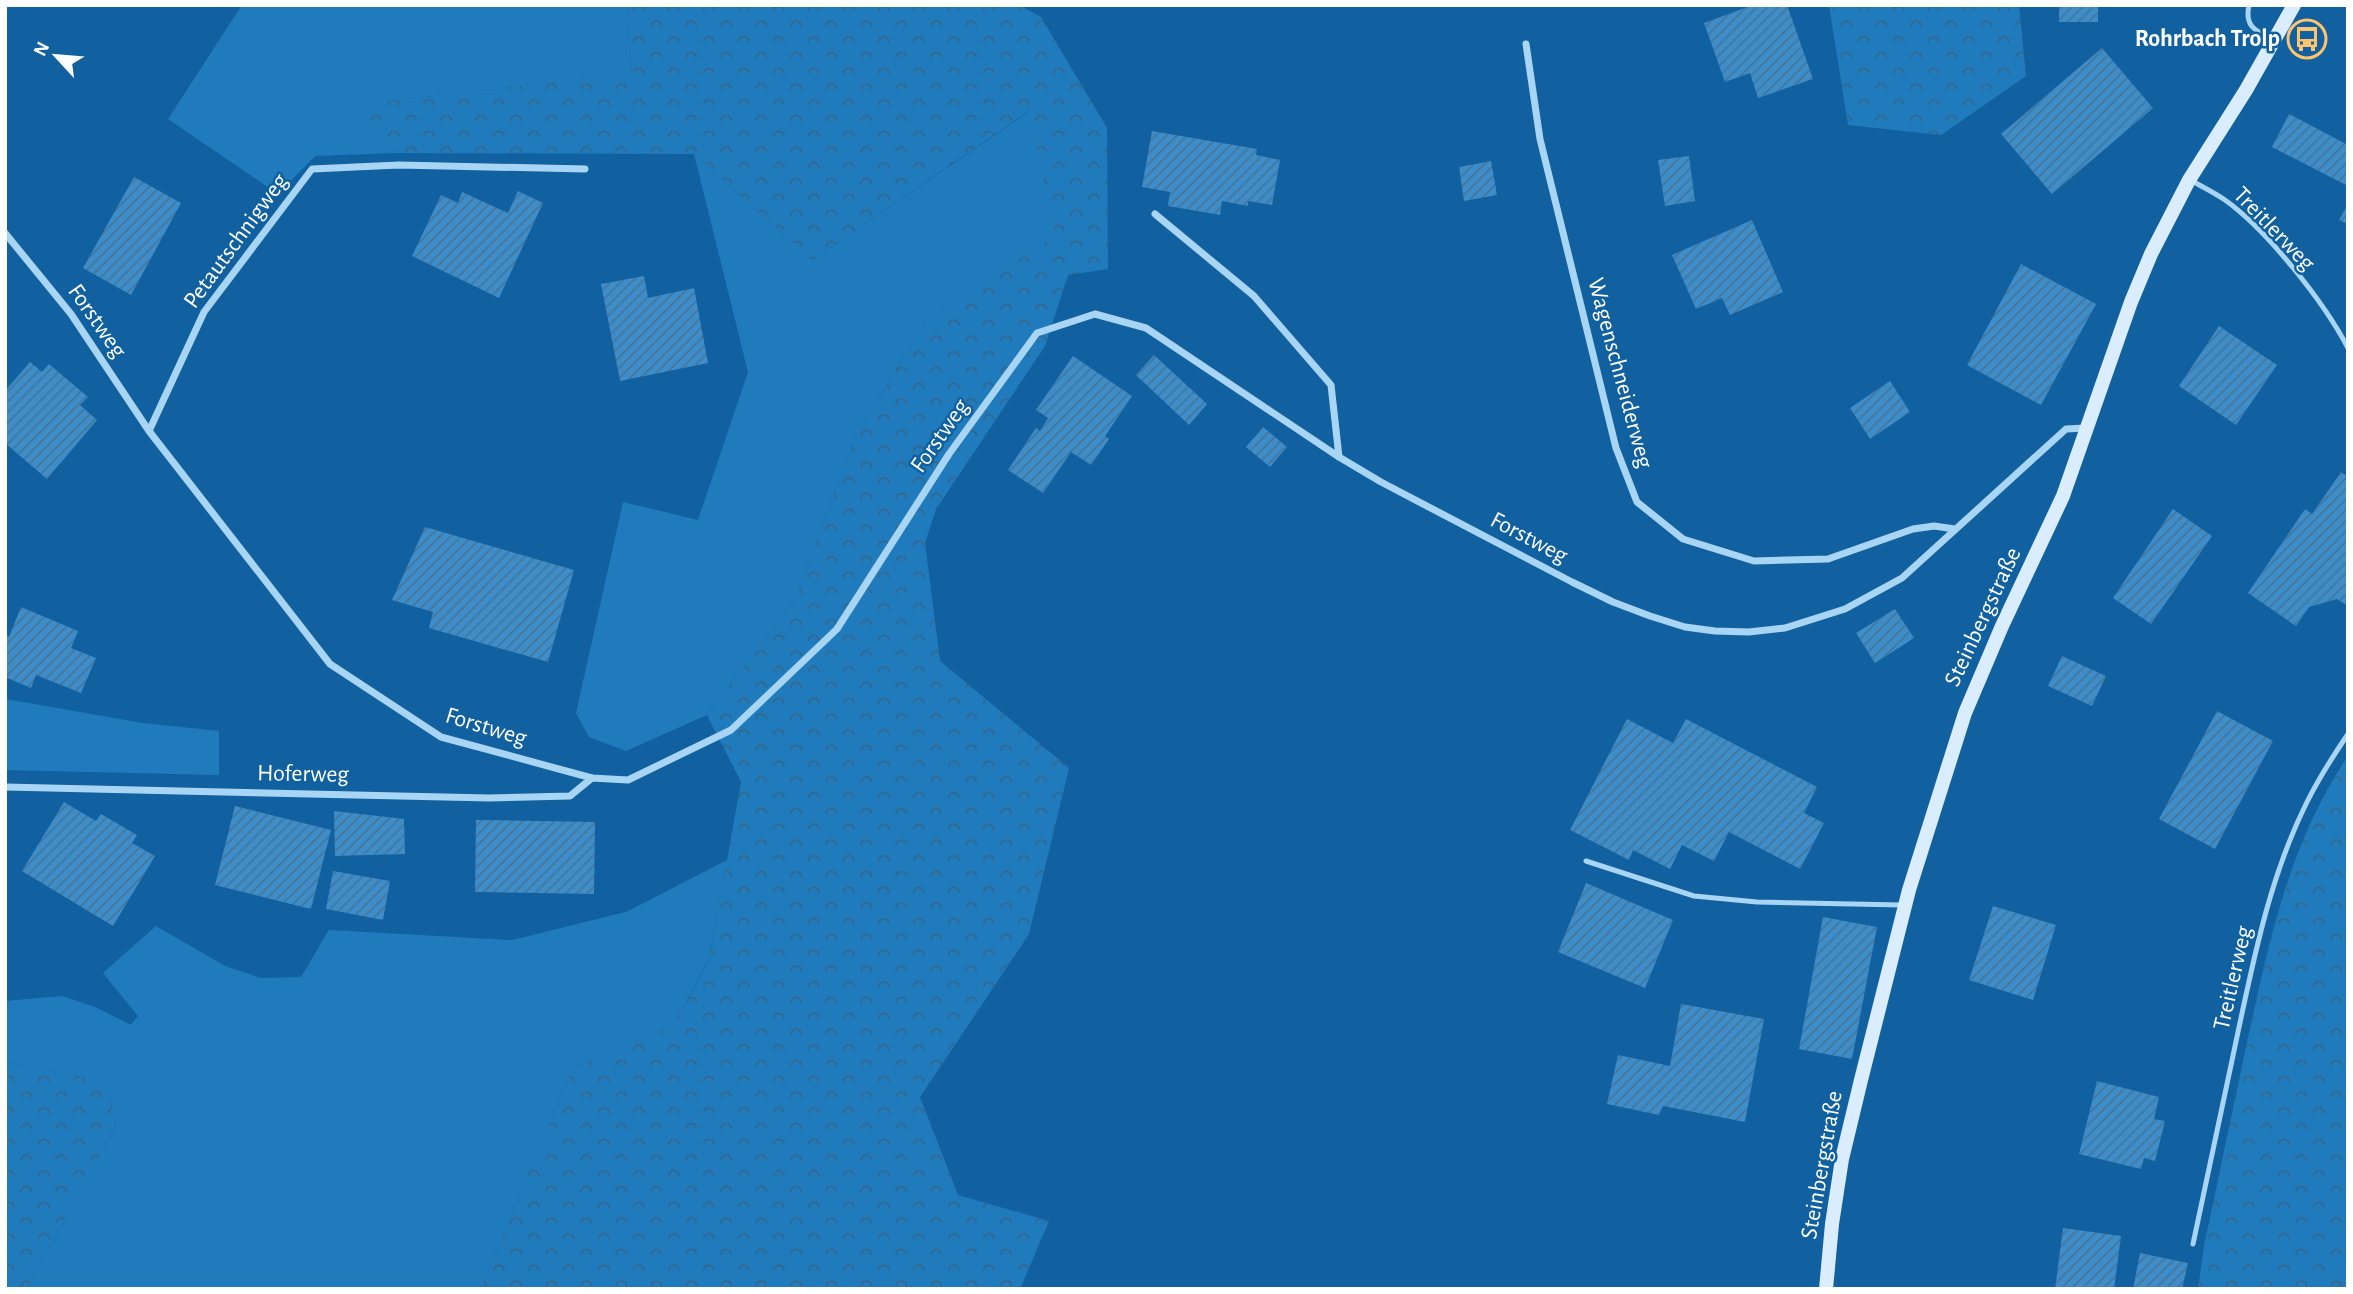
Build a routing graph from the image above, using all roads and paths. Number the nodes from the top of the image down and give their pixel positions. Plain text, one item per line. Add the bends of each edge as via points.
1 (2249, 5) edge
2 (2294, 5) edge
3 (2274, 41) junction
4 (1526, 44) dead end
5 (585, 169) dead end
6 (2189, 180) junction
7 (1155, 214) dead end
8 (5, 233) edge
9 (2348, 348) edge
10 (2086, 428) junction
11 (149, 431) junction
12 (1339, 457) junction
13 (1955, 529) junction
14 (2348, 734) edge
15 (592, 778) junction
16 (5, 787) edge
17 (1586, 860) dead end
18 (1906, 905) junction
19 (2193, 1244) dead end
20 (1826, 1289) edge

1 - 3 lane via 2250,26
2 - 3 main road, Steinbergstraße
3 - 6 main road, Steinbergstraße
4 - 13 street, Wagenschneiderweg via 1540,139 1616,448 1637,502 1683,539 1754,561 1828,559 1913,529
5 - 11 street, Petautschnigweg via 399,165 312,169 204,312
6 - 9 lane, Treitlerweg via 2224,200 2256,227 2332,319
6 - 10 main road, Steinbergstraße via 2131,302
7 - 12 street via 1254,296 1331,385
8 - 11 street, Forstweg via 71,314
10 - 13 street, Forstweg via 2066,429
10 - 18 main road, Steinbergstraße via 2063,496 1965,713
11 - 15 street, Forstweg via 330,664 440,737
12 - 13 street, Forstweg via 1613,602 1685,627 1715,631 1785,628 1845,609 1902,578
12 - 15 street, Forstweg via 1146,328 1095,314 1037,332 949,454 837,629 731,730 628,780
14 - 19 lane, Treitlerweg via 2306,803 2273,888
15 - 16 street, Hoferweg via 570,796 489,798
17 - 18 lane via 1694,896
18 - 20 main road, Steinbergstraße via 1842,1159

